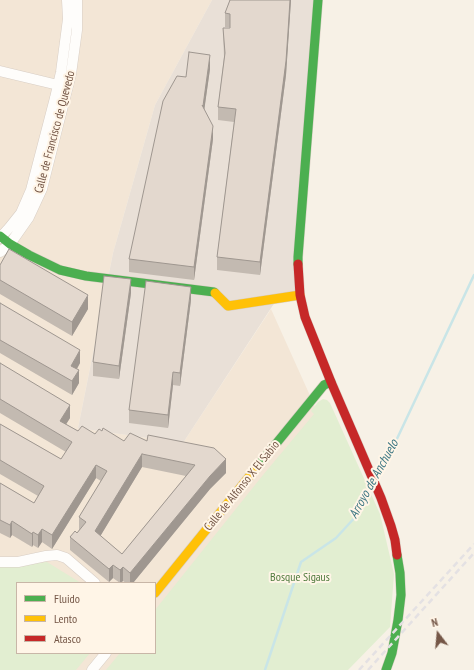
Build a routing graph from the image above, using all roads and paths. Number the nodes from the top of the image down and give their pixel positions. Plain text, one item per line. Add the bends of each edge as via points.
1 (67, 0) edge
2 (77, 0) edge
3 (318, 0) edge
4 (0, 71) edge
5 (58, 85) junction
6 (0, 237) edge
7 (10, 244) junction
8 (0, 252) edge
9 (300, 295) junction
10 (331, 382) junction
11 (0, 562) edge
12 (93, 582) edge
13 (156, 592) edge
14 (105, 654) edge
15 (92, 670) edge
16 (386, 670) edge

1 - 5 street, Calle de Francisco de Quevedo via 68,19
2 - 7 street, Calle de Francisco de Quevedo via 77,30 71,74 42,189 29,217
3 - 9 street via 298,257
4 - 5 street
5 - 6 street, Calle de Francisco de Quevedo via 31,190 20,213
6 - 7 street
7 - 8 street, Calle de Francisco de Quevedo
7 - 9 street via 60,270 86,276 214,292 228,306
9 - 10 street via 305,317
10 - 13 street, Calle de Alfonso X El Sabio via 324,385
10 - 16 street via 381,498 395,540 401,595 392,654
11 - 12 street via 18,562 57,555 66,558
14 - 15 street

